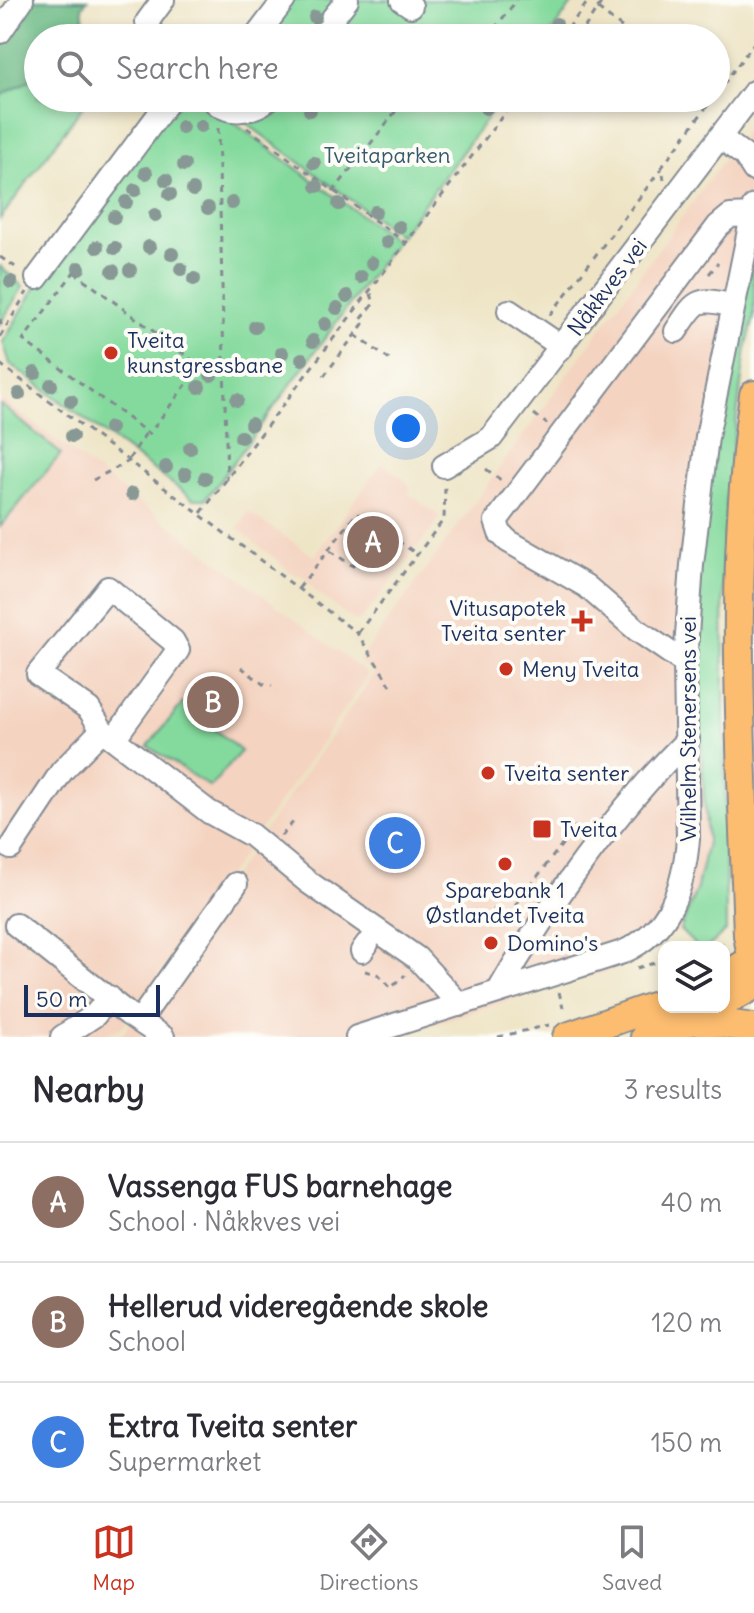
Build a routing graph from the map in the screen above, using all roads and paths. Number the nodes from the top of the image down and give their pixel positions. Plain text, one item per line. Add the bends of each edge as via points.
1 (22, 0) edge
2 (163, 0) edge
3 (284, 0) edge
4 (347, 0) edge
5 (517, 0) edge
6 (589, 0) edge
7 (603, 0) edge
8 (598, 9) junction
9 (153, 24) edge
10 (266, 24) edge
11 (328, 24) edge
12 (498, 24) edge
13 (571, 24) edge
14 (587, 24) edge
15 (618, 24) edge
16 (0, 32) edge
17 (754, 43) edge
18 (730, 76) edge
19 (754, 92) edge
20 (161, 112) edge
21 (220, 112) edge
22 (228, 112) edge
23 (395, 112) edge
24 (505, 112) edge
25 (703, 112) edge
26 (720, 137) junction
27 (662, 168) junction
28 (754, 170) edge
29 (333, 192) junction
30 (675, 196) junction
31 (753, 211) edge
32 (406, 243) junction
33 (37, 278) joint
34 (370, 291) junction
35 (733, 306) junction
36 (509, 311) dead end
37 (0, 319) edge
38 (538, 331) junction
39 (676, 331) dead end
40 (1, 334) edge
41 (355, 335) junction
42 (562, 347) junction
43 (390, 360) dead end
44 (0, 364) edge
45 (324, 376) dead end
46 (754, 395) edge
47 (534, 414) dead end
48 (543, 421) dead end
49 (146, 433) junction
50 (130, 460) junction
51 (444, 466) joint
52 (486, 469) dead end
53 (499, 479) dead end
54 (93, 480) dead end
55 (227, 480) junction
56 (201, 513) junction
57 (381, 527) junction
58 (329, 550) junction
59 (417, 554) junction
60 (299, 588) junction
61 (357, 633) junction
62 (685, 663) junction
63 (241, 667) dead end
64 (272, 686) dead end
65 (393, 689) dead end
66 (108, 735) junction
67 (688, 739) junction
68 (575, 833) dead end
69 (11, 848) dead end
70 (236, 884) dead end
71 (535, 887) dead end
72 (527, 890) junction
73 (493, 909) dead end
74 (508, 915) junction
75 (16, 925) dead end
76 (523, 925) dead end
77 (364, 955) dead end
78 (411, 967) dead end
79 (754, 968) edge
80 (730, 975) edge
81 (558, 990) dead end
82 (498, 992) junction
83 (730, 992) edge
84 (109, 997) junction
85 (460, 1005) junction
86 (658, 1005) edge
87 (563, 1008) dead end
88 (730, 1010) edge
89 (754, 1010) edge
90 (705, 1013) edge
91 (719, 1013) edge
92 (140, 1020) junction
93 (754, 1028) edge
94 (62, 1037) edge
95 (163, 1037) edge
96 (357, 1037) edge
97 (567, 1037) edge
98 (645, 1037) edge

1 - 16 street
2 - 9 street
3 - 10 street
4 - 11 street
5 - 12 path
6 - 13 path
7 - 8 path
8 - 14 path
8 - 15 path
17 - 18 path
19 - 26 street, Nåkkves vei
20 - 33 street
21 - 55 path
22 - 29 path
23 - 29 path
24 - 32 path
25 - 27 path
26 - 28 street
26 - 30 street, Nåkkves vei
27 - 30 path
27 - 38 path
29 - 32 path
30 - 42 street, Nåkkves vei
31 - 35 street, Wilhelm Stenersens vei
31 - 62 street via 730,216 718,226 496,521 508,541 586,586
32 - 34 path
33 - 40 path
34 - 41 path via 374,303
34 - 55 path
35 - 39 street via 708,299 698,302
35 - 62 street, Wilhelm Stenersens vei via 703,466
36 - 38 street
37 - 40 path
38 - 42 street
41 - 43 path
41 - 45 path
42 - 51 street, Nåkkves vei via 491,438
44 - 50 path
46 - 79 main road via 739,584
47 - 48 path
49 - 49 path via 200,366 74,272 23,340
49 - 50 path
50 - 54 path
50 - 56 path
51 - 59 path via 444,519
52 - 53 path
55 - 56 path
56 - 60 path
57 - 58 path via 357,513
57 - 58 path via 353,566
57 - 59 path
58 - 60 path
59 - 61 path
60 - 61 path
61 - 65 path
62 - 67 street, Wilhelm Stenersens vei
63 - 64 path
66 - 66 street via 178,650 108,588 38,674 89,709
66 - 69 street via 62,771
66 - 85 street via 417,958
67 - 82 street via 655,772 577,875
67 - 82 street, Wilhelm Stenersens vei via 686,862 675,901 654,933 623,952
68 - 72 path via 576,826
70 - 92 street
71 - 72 path
72 - 74 path
73 - 74 path
74 - 76 path
75 - 84 street
77 - 78 path via 391,988
79 - 80 main road
79 - 83 main road
81 - 87 path
82 - 85 street, Wilhelm Stenersens vei
84 - 92 street
84 - 94 street via 95,1015
85 - 96 street, Wilhelm Stenersens vei
86 - 97 main road
88 - 89 main road
90 - 98 main road
91 - 93 main road
92 - 95 street

